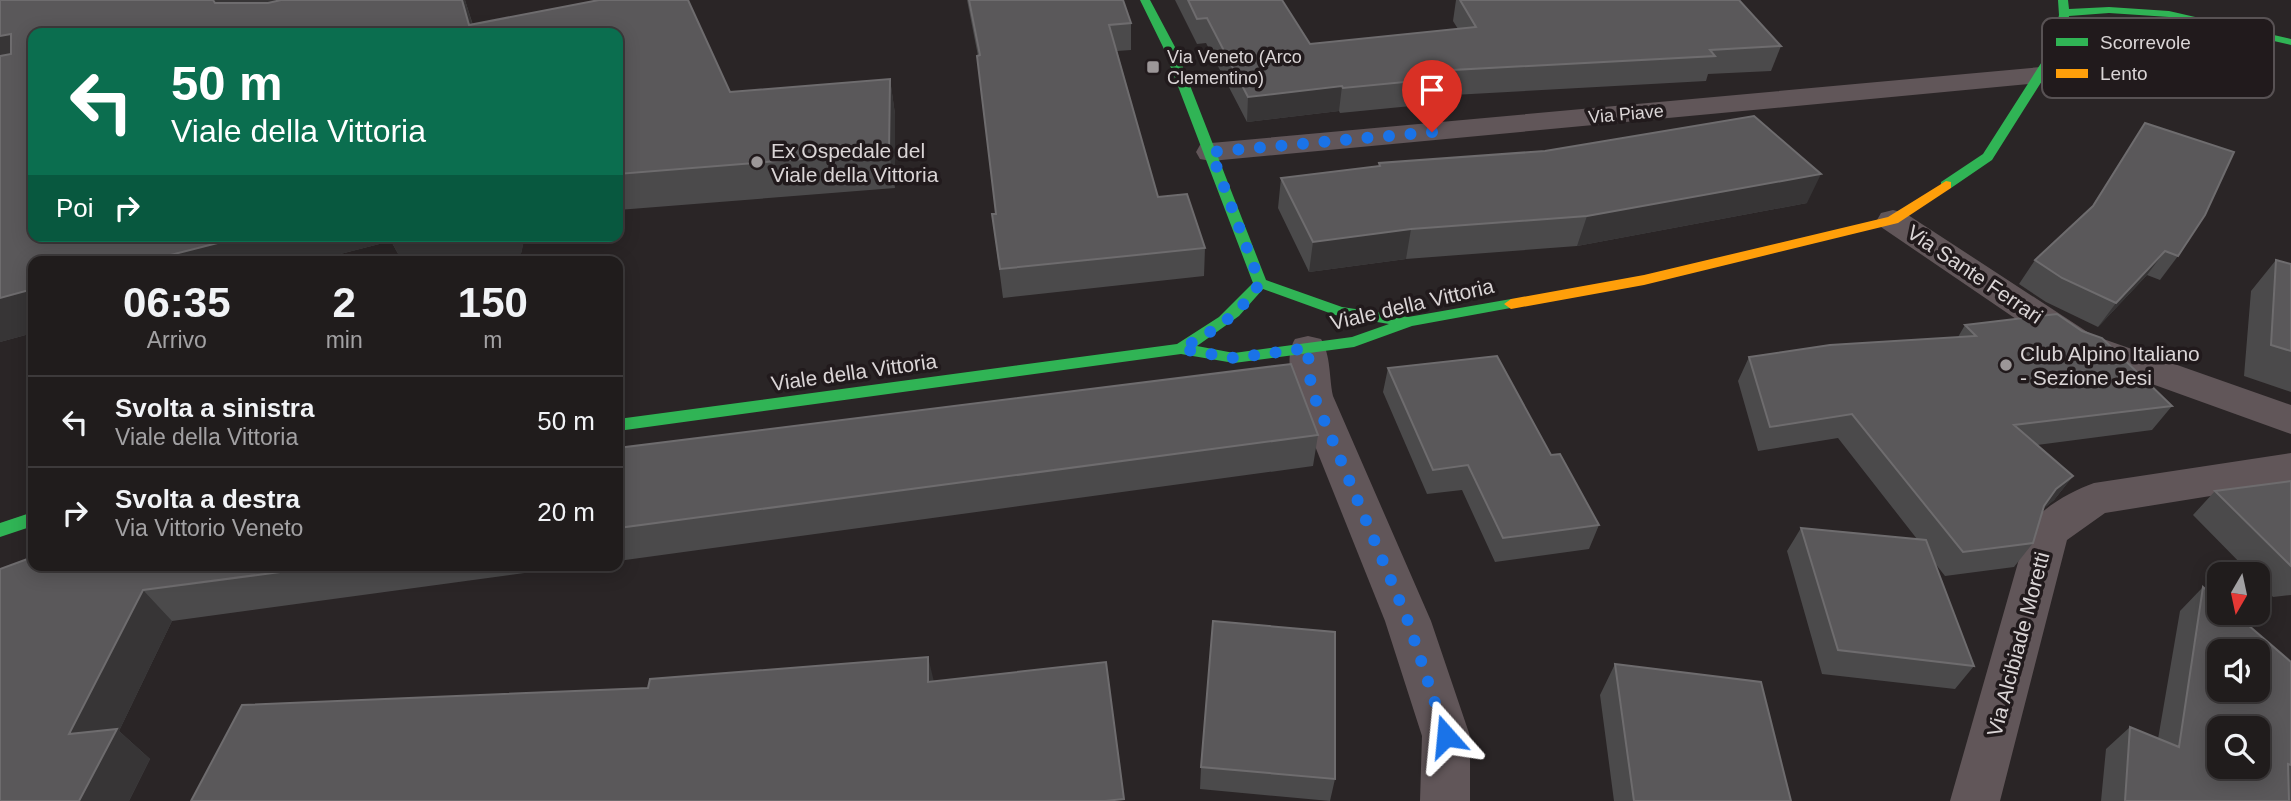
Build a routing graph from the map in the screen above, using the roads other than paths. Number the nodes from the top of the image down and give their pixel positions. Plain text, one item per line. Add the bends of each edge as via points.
1 (1145, 0) edge
2 (2175, 0) edge
3 (2061, 5) edge
4 (2186, 18) edge
5 (2245, 18) edge
6 (2274, 26) edge
7 (2291, 30) edge
8 (2041, 76) joint
9 (1211, 152) junction
10 (1893, 220) junction
11 (1260, 283) junction
12 (1409, 322) junction
13 (1308, 348) junction
14 (1181, 349) junction
15 (2291, 421) edge
16 (623, 424) edge
17 (2291, 468) edge
18 (28, 521) edge
19 (0, 530) edge
20 (1446, 801) edge
21 (1975, 801) edge

1 - 9 main road
2 - 5 main road
3 - 4 main road, Viale della Vittoria
6 - 7 main road
8 - 9 street, Via Piave
8 - 10 main road, Viale della Vittoria via 1988,157
9 - 11 main road
10 - 12 main road, Viale della Vittoria via 1644,280
10 - 15 street, Via Sante Ferrari via 2079,344
11 - 12 main road via 1340,312
11 - 14 main road via 1223,326
12 - 13 main road, Viale della Vittoria via 1354,342
13 - 14 main road, Viale della Vittoria via 1234,358
13 - 20 street via 1314,396 1408,621 1446,736
14 - 16 main road, Viale della Vittoria
17 - 21 street, Via Alcibiade Moretti via 2094,499 2048,531
18 - 19 main road

